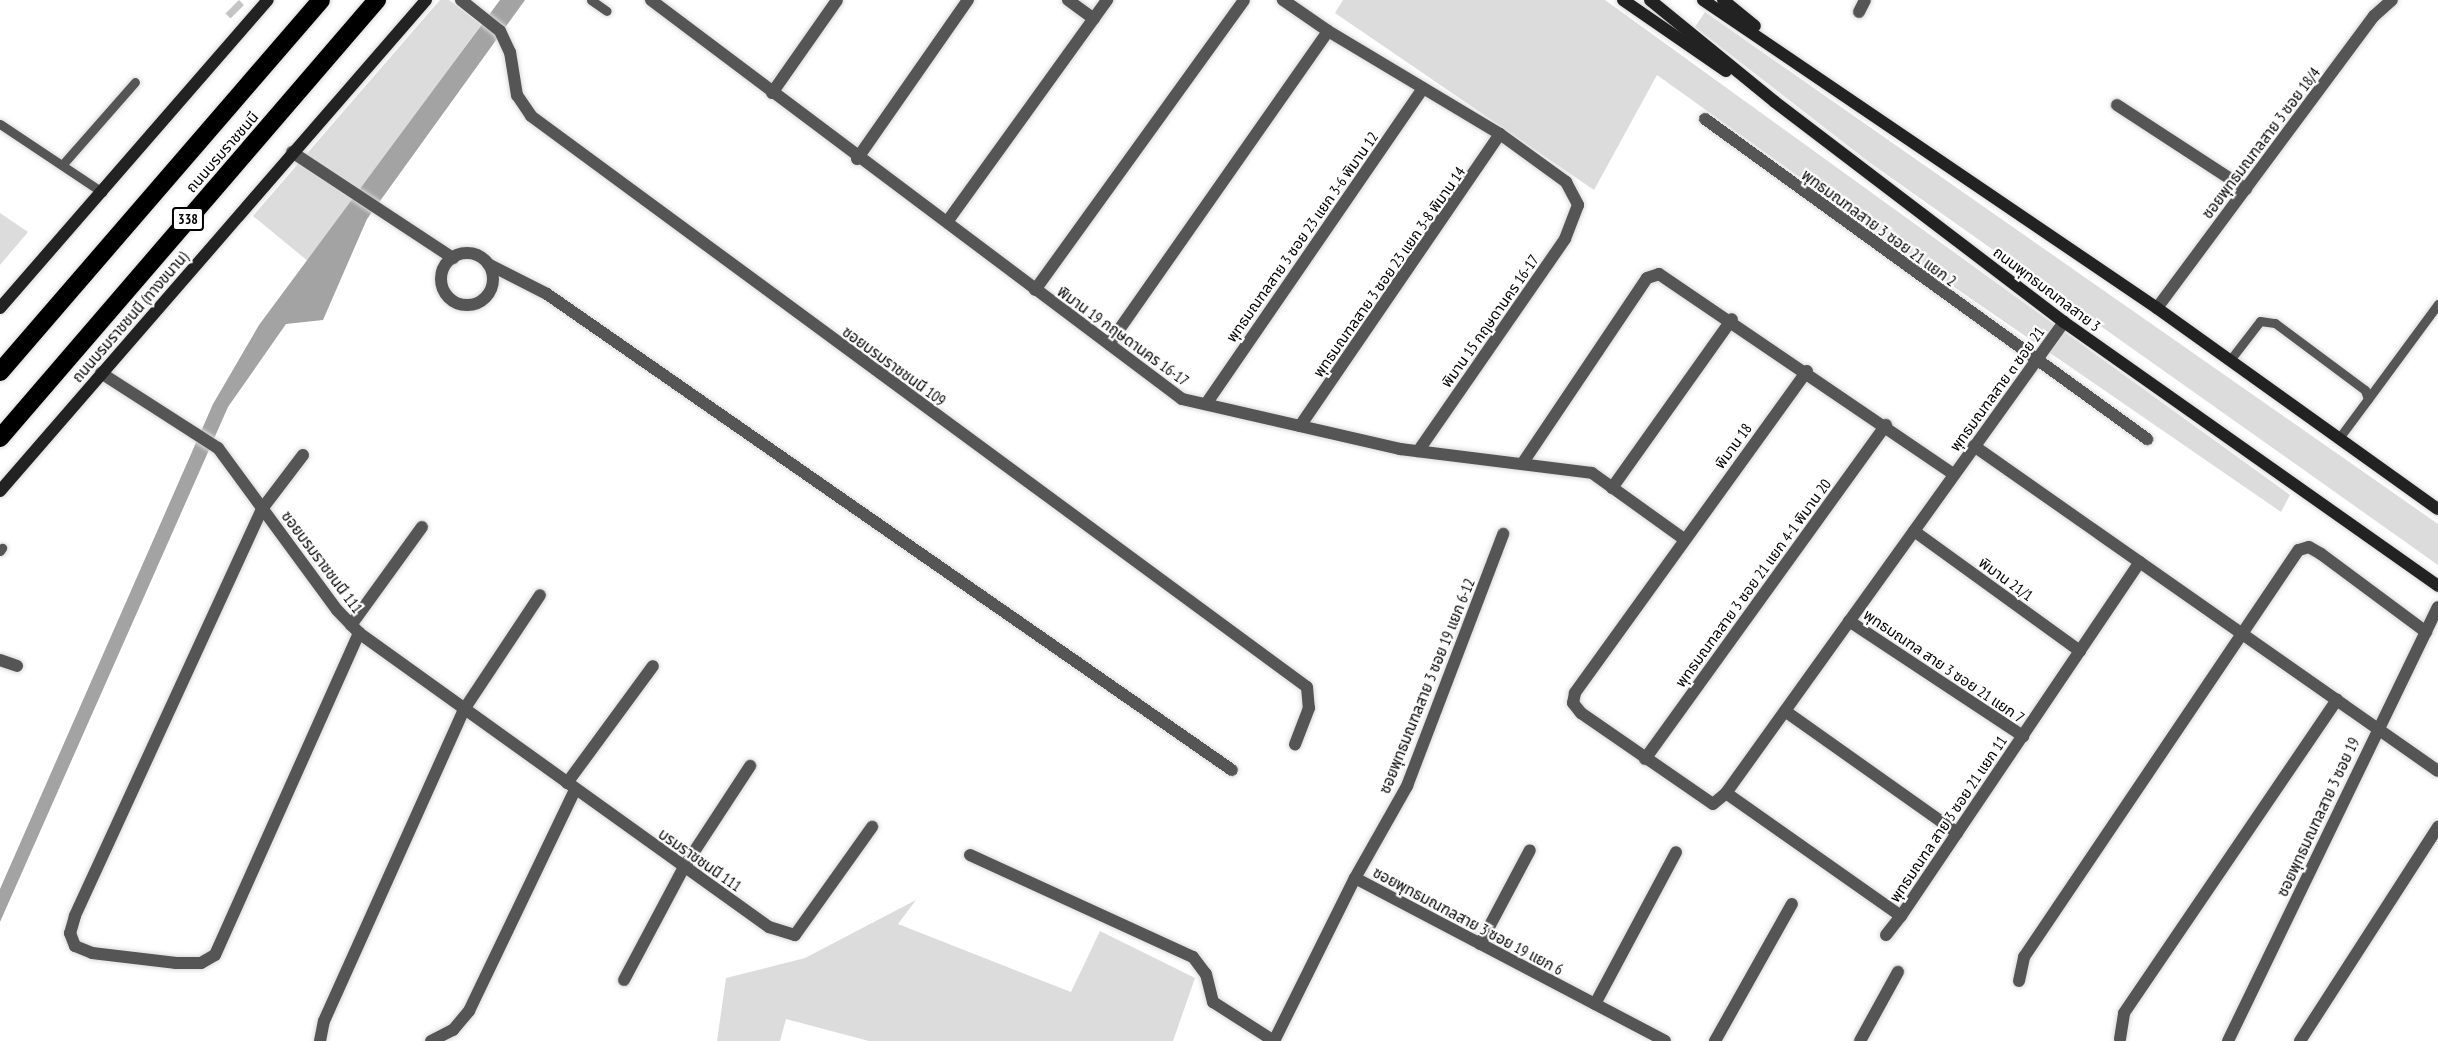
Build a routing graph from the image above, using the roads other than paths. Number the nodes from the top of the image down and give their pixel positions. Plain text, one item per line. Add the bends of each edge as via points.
1 (268, 0) edge
2 (321, 0) edge
3 (377, 0) edge
4 (426, 0) edge
5 (461, 0) edge
6 (591, 0) edge
7 (651, 0) edge
8 (837, 0) edge
9 (968, 0) edge
10 (1068, 0) edge
11 (1107, 0) edge
12 (1244, 0) edge
13 (1283, 0) edge
14 (1623, 0) edge
15 (1650, 0) edge
16 (1703, 0) edge
17 (1865, 0) edge
18 (2392, 0) edge
19 (1728, 1) edge
20 (664, 4) edge
21 (607, 12) dead end
22 (1859, 12) dead end
23 (1094, 19) junction
24 (1328, 31) junction
25 (1802, 65) junction
26 (135, 82) dead end
27 (1423, 88) junction
28 (772, 93) junction
29 (1774, 102) junction
30 (2118, 105) dead end
31 (1705, 119) dead end
32 (0, 124) edge
33 (1500, 134) junction
34 (292, 152) junction
35 (857, 159) junction
36 (63, 164) junction
37 (2246, 189) junction
38 (102, 192) junction
39 (947, 222) junction
40 (453, 258) junction
41 (488, 264) junction
42 (1035, 290) junction
43 (2438, 304) edge
44 (0, 308) edge
45 (2157, 308) junction
46 (1732, 319) junction
47 (2064, 322) junction
48 (1109, 344) junction
49 (2230, 360) junction
50 (2035, 362) junction
51 (1807, 371) junction
52 (0, 372) edge
53 (101, 373) junction
54 (2368, 399) junction
55 (1206, 404) junction
56 (1886, 425) junction
57 (1300, 426) junction
58 (0, 438) edge
59 (2339, 438) junction
60 (2147, 439) dead end
61 (1974, 446) junction
62 (1418, 451) junction
63 (303, 455) dead end
64 (1522, 464) junction
65 (1953, 474) junction
66 (1612, 488) junction
67 (0, 491) edge
68 (262, 509) junction
69 (2438, 509) edge
70 (422, 527) dead end
71 (1914, 531) junction
72 (1503, 534) dead end
73 (1684, 539) junction
74 (2140, 562) junction
75 (2438, 586) edge
76 (540, 595) dead end
77 (2436, 615) edge
78 (1849, 621) junction
79 (355, 629) junction
80 (2426, 632) junction
81 (2243, 634) junction
82 (2080, 651) junction
83 (0, 660) edge
84 (17, 666) dead end
85 (653, 666) dead end
86 (2337, 700) junction
87 (464, 711) junction
88 (1785, 711) junction
89 (2377, 728) junction
90 (2023, 736) junction
91 (1295, 744) dead end
92 (1645, 759) junction
93 (750, 766) dead end
94 (1232, 770) dead end
95 (2438, 771) edge
96 (571, 787) junction
97 (1726, 793) junction
98 (590, 801) joint
99 (872, 826) dead end
100 (2438, 827) edge
101 (1957, 833) junction
102 (1530, 850) dead end
103 (1676, 852) dead end
104 (970, 855) dead end
105 (684, 867) junction
106 (1355, 878) junction
107 (1792, 904) dead end
108 (1901, 916) junction
109 (1886, 936) dead end
110 (1480, 944) junction
111 (1898, 972) dead end
112 (624, 980) dead end
113 (2019, 981) dead end
114 (1595, 1004) junction
115 (2120, 1039) dead end
116 (320, 1041) edge
117 (431, 1041) edge
118 (1274, 1041) edge
119 (1665, 1041) edge
120 (1715, 1041) edge
121 (1860, 1041) edge
122 (2228, 1041) edge
123 (2300, 1041) edge

1 - 38 main road
2 - 52 highway, ถนนบรมราชชนนี
3 - 58 highway, ถนนบรมราชชนนี / 338
4 - 34 main road, ถนนบรมราชชนนี (ทางขนาน) / 338
5 - 91 street, ซอยบรมราชชนนี 109 via 500,31 510,52 517,95 531,116 1307,687 1309,708
6 - 21 lane
7 - 20 street, พิมาน 19 กฤษดานคร 16-17
8 - 28 street
9 - 35 street
10 - 23 street
11 - 23 street
12 - 42 street
13 - 24 street
14 - 29 main road
15 - 29 main road, ถนนพุทธมณฑลสาย 3
16 - 25 main road
17 - 22 street
18 - 37 street, ซอยพุทธมณฑลสาย 3 ซอย 18/4 via 2374,16
19 - 25 main road
20 - 28 street, พิมาน 19 กฤษดานคร 16-17
23 - 39 street
24 - 27 street
24 - 48 street
25 - 45 main road
26 - 36 lane
27 - 33 street
27 - 55 street, พุทธมณฑลสาย 3 ซอย 23 แยก 3-6 พิมาน 12
28 - 35 street, พิมาน 19 กฤษดานคร 16-17
29 - 47 main road, ถนนพุทธมณฑลสาย 3
30 - 37 street
31 - 50 street, พุทธมณฑลสาย 3 ซอย 21 แยก 2
32 - 36 lane
33 - 57 street, พุทธมณฑลสาย 3 ซอย 23 แยก 3-8 พิมาน 14
33 - 62 street, พิมาน 15 กฤษดานคร 16-17 via 1566,182 1578,205 1565,239
34 - 40 street via 371,208
34 - 53 main road, ถนนบรมราชชนนี (ทางขนาน) / 338
35 - 39 street, พิมาน 19 กฤษดานคร 16-17
36 - 38 lane
37 - 45 street, ซอยพุทธมณฑลสาย 3 ซอย 18/4
38 - 44 main road
39 - 42 street, พิมาน 19 กฤษดานคร 16-17
40 - 41 street via 472,253
40 - 41 street via 445,266 442,287 456,303 467,305 478,303 492,286
41 - 94 street via 547,294
42 - 48 street, พิมาน 19 กฤษดานคร 16-17
43 - 54 lane
45 - 49 main road
46 - 51 street
46 - 64 street via 1670,278 1659,274 1647,278
46 - 66 street
47 - 50 street, พุทธมณฑลสาย ๓ ซอย 21
47 - 75 main road, ถนนพุทธมณฑลสาย 3
48 - 55 street, พิมาน 19 กฤษดานคร 16-17 via 1182,399
49 - 54 lane via 2266,318 2358,384
49 - 59 main road
50 - 60 street, พุทธมณฑลสาย 3 ซอย 21 แยก 2
50 - 61 street, พุทธมณฑลสาย ๓ ซอย 21
51 - 56 street
51 - 73 street, พิมาน 18
53 - 67 main road, ถนนบรมราชชนนี (ทางขนาน) / 338
53 - 68 street, ซอยบรมราชชนนี 111 via 218,448
54 - 59 lane
55 - 57 street, พิมาน 19 กฤษดานคร 16-17
56 - 65 street
56 - 92 street, พุทธมณฑลสาย 3 ซอย 21 แยก 4-1 พิมาน 20
57 - 62 street, พิมาน 19 กฤษดานคร 16-17
59 - 69 main road
61 - 65 street, พุทธมณฑลสาย ๓ ซอย 21
61 - 74 street
62 - 64 street, พิมาน 19 กฤษดานคร 16-17
63 - 68 street
64 - 66 street, พิมาน 19 กฤษดานคร 16-17 via 1592,473
65 - 71 street, พุทธมณฑลสาย ๓ ซอย 21
66 - 73 street, พิมาน 19 กฤษดานคร 16-17
68 - 79 street, ซอยบรมราชชนนี 111
68 - 79 street via 75,916 70,933 75,946 92,953 176,963 201,963 215,955
70 - 79 street
71 - 78 street, พุทธมณฑลสาย ๓ ซอย 21
71 - 82 street, พิมาน 21/1
72 - 106 street, ซอยพุทธมณฑลสาย 3 ซอย 19 แยก 6-12 via 1407,786
73 - 92 street, พิมาน 18 via 1575,693 1573,702
74 - 81 street
74 - 82 street, พุทธมณฑล สาย 3 ซอย 21 แยก 11
76 - 87 street
77 - 80 street, ซอยพุทธมณฑลสาย 3 ซอย 19
78 - 88 street, พุทธมณฑลสาย ๓ ซอย 21
78 - 90 street, พุทธมณฑล สาย 3 ซอย 21 แยก 7
79 - 87 street, ซอยบรมราชชนนี 111
80 - 81 street via 2309,547 2299,550
80 - 89 street, ซอยพุทธมณฑลสาย 3 ซอย 19
81 - 86 street
81 - 113 street via 2024,957
82 - 90 street, พุทธมณฑล สาย 3 ซอย 21 แยก 11
83 - 84 street
85 - 96 street
86 - 89 street
86 - 115 street via 2124,1013
87 - 96 street, ซอยบรมราชชนนี 111
87 - 116 street via 324,1021
88 - 97 street, พุทธมณฑลสาย ๓ ซอย 21
88 - 101 street
89 - 95 street
89 - 122 street, ซอยพุทธมณฑลสาย 3 ซอย 19
90 - 101 street, พุทธมณฑล สาย 3 ซอย 21 แยก 11
92 - 97 street via 1707,801 1718,803
93 - 105 street
96 - 98 street, ซอยบรมราชชนนี 111
96 - 117 street via 469,1011 453,1030
97 - 108 street, พุทธมณฑล สาย 3 ซอย 21 แยก 11
98 - 105 street, บรมราชชนนี 111
99 - 105 street, บรมราชชนนี 111 via 795,935 768,927
100 - 123 street
101 - 108 street, พุทธมณฑล สาย 3 ซอย 21 แยก 11
102 - 110 street
103 - 114 street
104 - 118 street via 1193,957 1206,974 1214,1002
105 - 112 street
106 - 110 street, ซอยพุทธมณฑลสาย 3 ซอย 19 แยก 6
106 - 118 street, ซอยพุทธมณฑลสาย 3 ซอย 19 แยก 6
107 - 120 street
108 - 109 street
110 - 114 street, ซอยพุทธมณฑลสาย 3 ซอย 19 แยก 6
111 - 121 street
114 - 119 street, ซอยพุทธมณฑลสาย 3 ซอย 19 แยก 6

